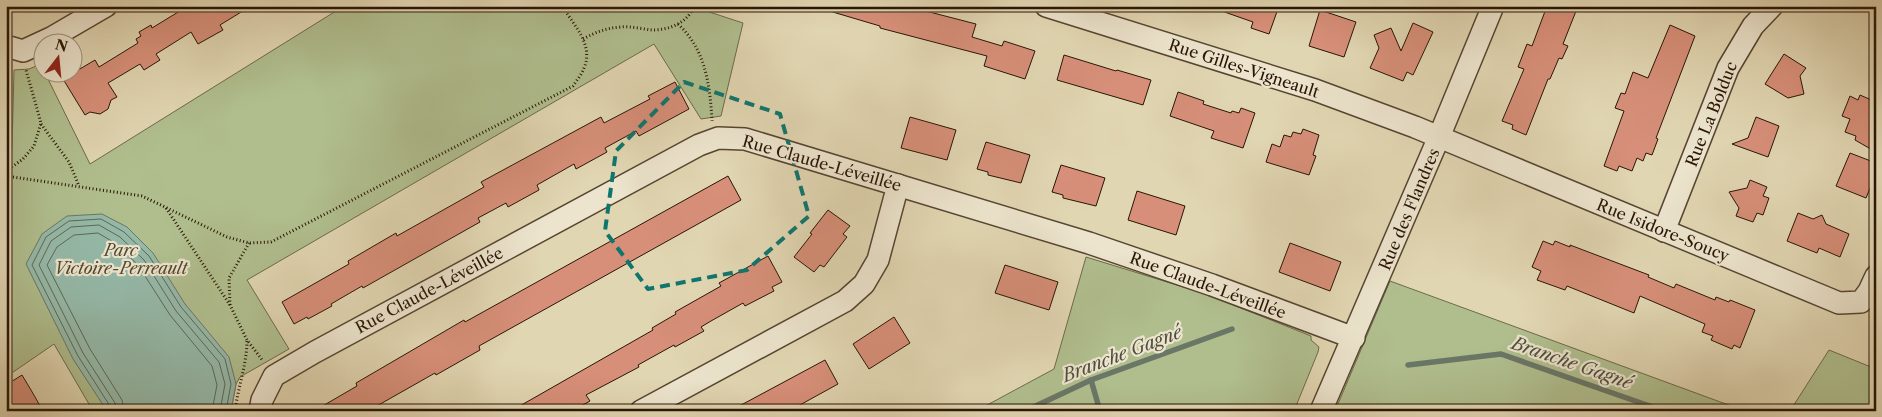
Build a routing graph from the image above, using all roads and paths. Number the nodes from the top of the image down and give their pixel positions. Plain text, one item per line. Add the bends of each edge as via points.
1 (106, 6) edge
2 (562, 6) edge
3 (694, 6) edge
4 (1046, 6) edge
5 (1492, 6) edge
6 (1772, 6) edge
7 (678, 24) junction
8 (584, 39) junction
9 (15, 48) edge
10 (41, 123) junction
11 (1439, 137) junction
12 (718, 138) junction
13 (6, 171) edge
14 (6, 176) edge
15 (898, 185) junction
16 (79, 186) junction
17 (166, 208) junction
18 (1664, 230) junction
19 (249, 243) junction
20 (1876, 276) edge
21 (230, 305) junction
22 (1354, 338) junction
23 (247, 340) junction
24 (274, 376) junction
25 (235, 411) edge
26 (260, 411) edge
27 (641, 411) edge
28 (1322, 411) edge

1 - 9 street via 51,38
2 - 8 path
3 - 7 path
4 - 11 street, Rue Gilles-Vigneault via 1315,90
5 - 11 street, Rue des Flandres
6 - 18 street, Rue La Bolduc via 1753,26 1728,68
7 - 8 path via 653,30 623,26 600,30
7 - 12 path via 687,33 703,62 710,88 712,121
8 - 19 path via 588,52 584,68 573,86 271,242
9 - 10 path via 25,67
10 - 13 path via 34,146
10 - 16 path via 69,162
11 - 18 street, Rue Isidore-Soucy
11 - 22 street, Rue des Flandres
12 - 15 street, Rue Claude-Léveillée via 745,139
12 - 24 street, Rue Claude-Léveillée via 698,145
14 - 16 path
15 - 22 street, Rue Claude-Léveillée via 1099,247
15 - 27 street via 878,260 864,284 845,300
16 - 17 path via 142,196
17 - 19 path via 227,237
17 - 21 path
18 - 20 street, Rue Isidore-Soucy via 1839,303 1861,302
19 - 21 path via 229,278
21 - 23 path
22 - 28 street, Rue des Flandres
23 - 24 path
23 - 25 path
24 - 26 street

